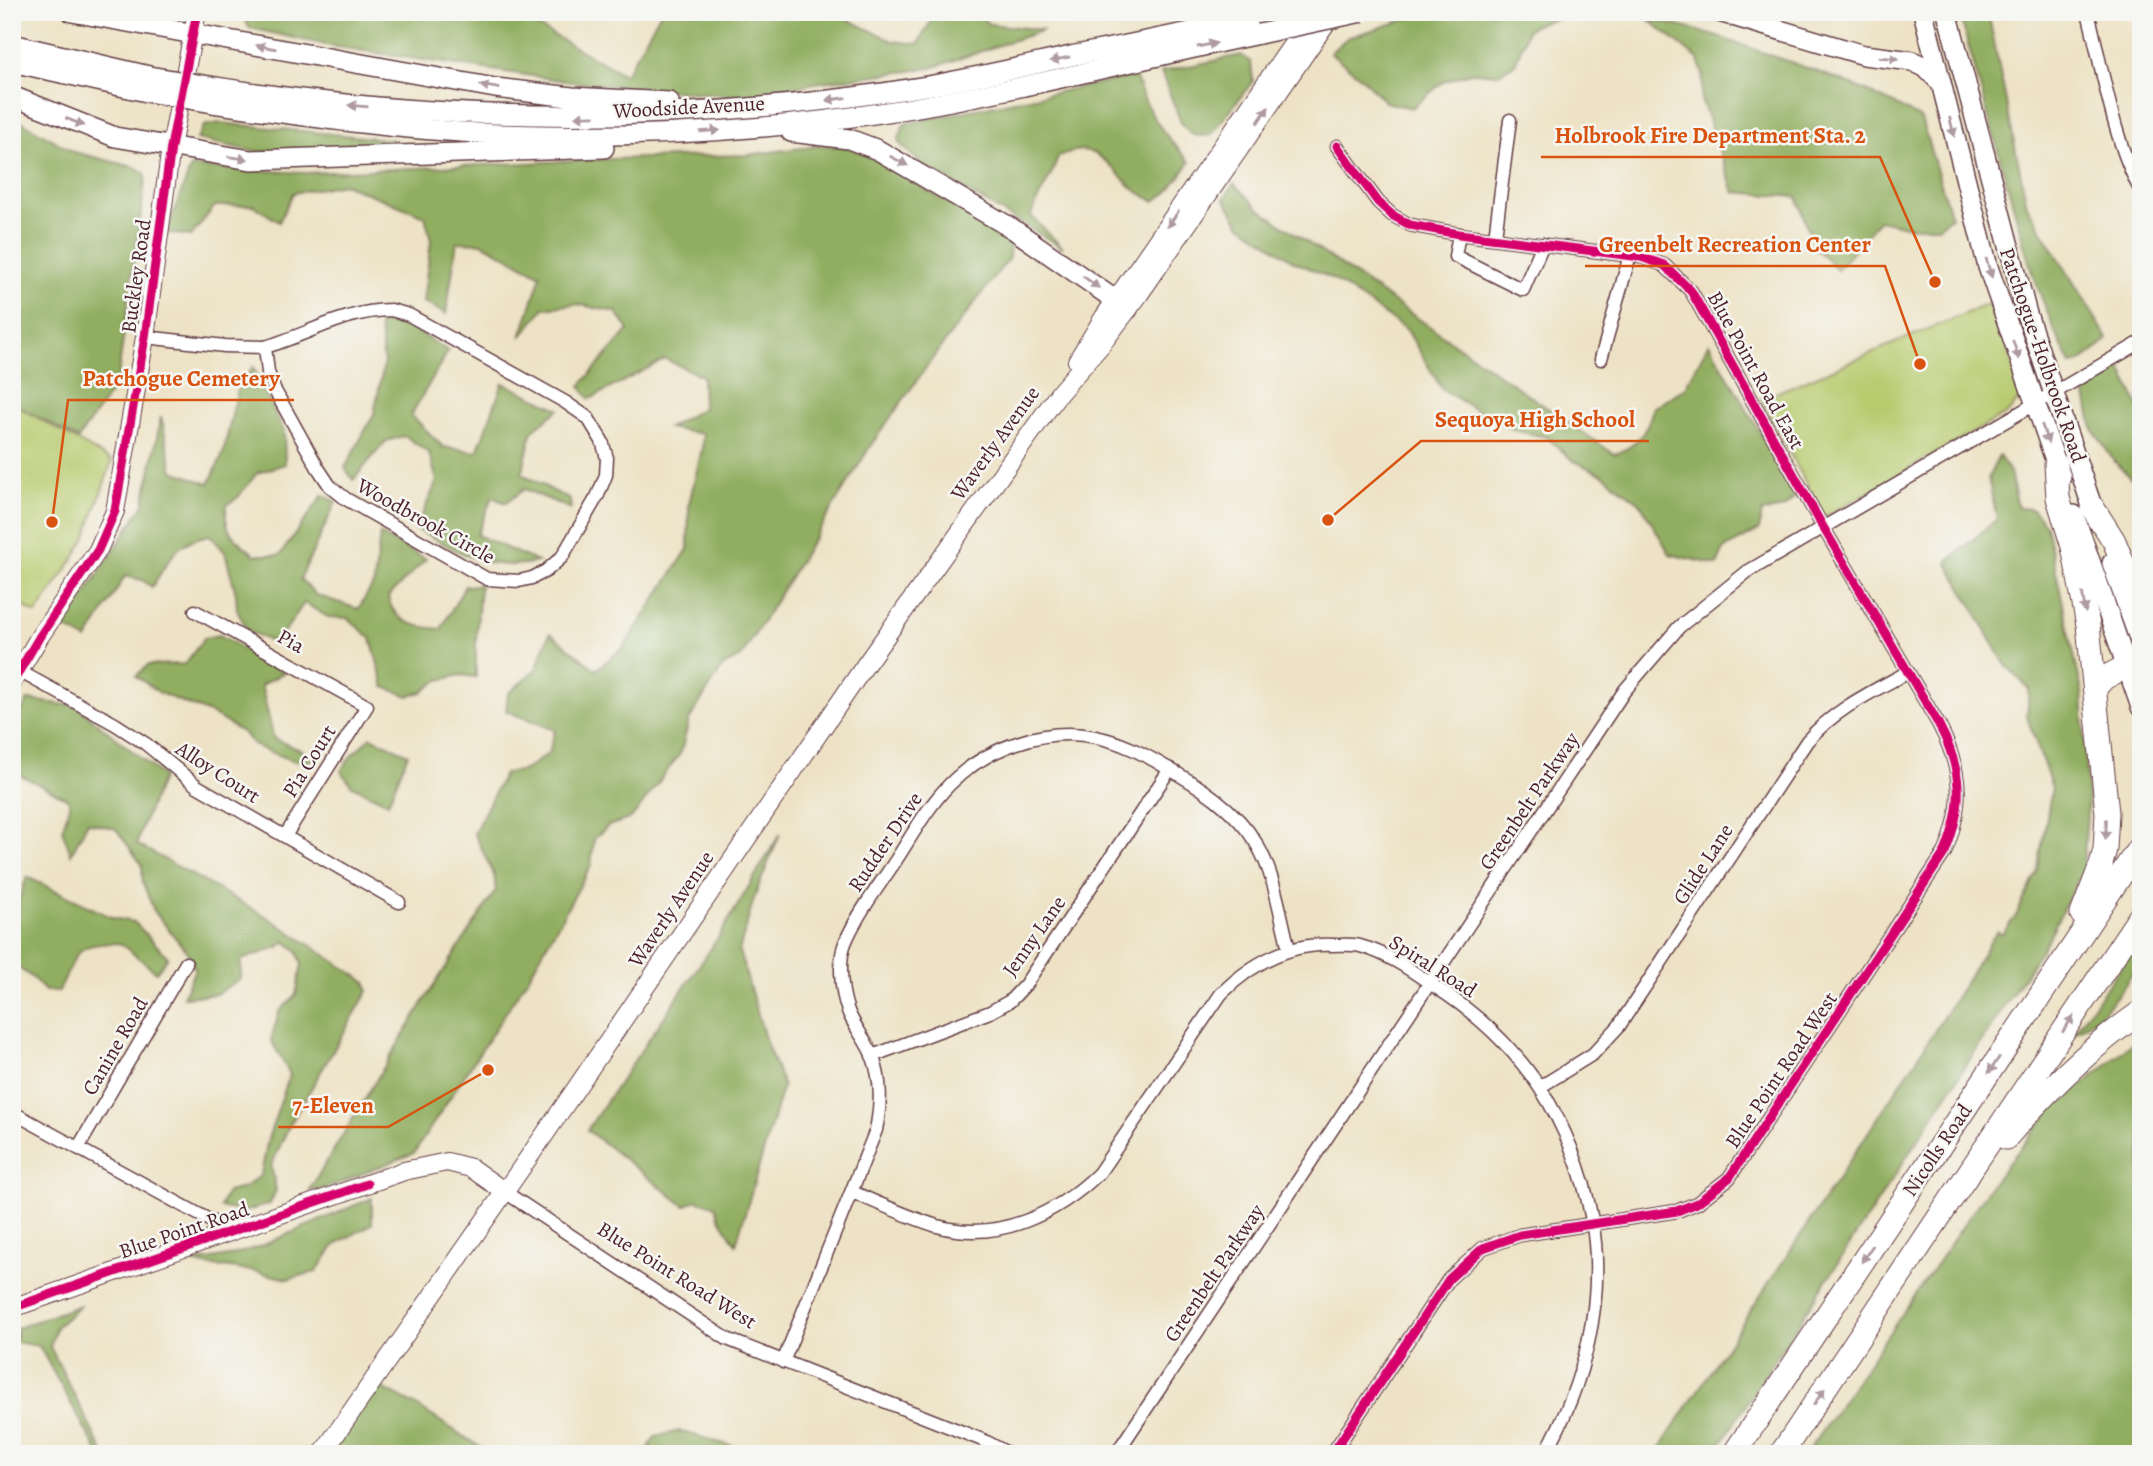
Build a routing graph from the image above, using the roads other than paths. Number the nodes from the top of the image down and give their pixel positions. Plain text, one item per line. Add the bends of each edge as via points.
1 (72, 12) edge
2 (197, 12) edge
3 (1315, 12) edge
4 (1334, 12) edge
5 (1362, 12) edge
6 (1719, 12) edge
7 (1922, 12) edge
8 (1947, 12) edge
9 (2088, 12) edge
10 (1277, 14) edge
11 (192, 33) junction
12 (12, 44) edge
13 (1154, 47) junction
14 (1129, 53) junction
15 (1958, 55) junction
16 (12, 62) edge
17 (148, 84) junction
18 (1941, 84) junction
19 (214, 95) junction
20 (12, 96) edge
21 (753, 107) junction
22 (1510, 120) dead end
23 (738, 128) junction
24 (677, 132) junction
25 (1337, 146) dead end
26 (171, 147) junction
27 (2141, 191) edge
28 (1459, 234) junction
29 (1495, 237) junction
30 (1544, 243) junction
31 (1630, 255) junction
32 (1122, 305) junction
33 (145, 337) junction
34 (2141, 342) edge
35 (265, 347) junction
36 (1601, 359) dead end
37 (2053, 394) junction
38 (2034, 404) junction
39 (2056, 464) junction
40 (2093, 508) junction
41 (1823, 527) junction
42 (2141, 597) edge
43 (195, 611) dead end
44 (2141, 644) edge
45 (2134, 662) edge
46 (1908, 672) junction
47 (15, 677) edge
48 (2095, 688) junction
49 (367, 706) joint
50 (2141, 707) edge
51 (1170, 769) junction
52 (285, 836) junction
53 (2141, 845) edge
54 (398, 902) dead end
55 (2141, 915) edge
56 (1289, 950) junction
57 (186, 963) dead end
58 (1431, 984) junction
59 (2141, 1012) edge
60 (2016, 1032) junction
61 (872, 1056) junction
62 (1540, 1087) junction
63 (12, 1112) edge
64 (78, 1149) junction
65 (447, 1162) joint
66 (505, 1192) junction
67 (852, 1192) junction
68 (1592, 1223) junction
69 (231, 1232) junction
70 (1923, 1241) junction
71 (12, 1308) edge
72 (783, 1362) junction
73 (322, 1454) edge
74 (1009, 1454) edge
75 (1116, 1454) edge
76 (1332, 1454) edge
77 (1545, 1454) edge
78 (1734, 1454) edge
79 (1781, 1454) edge

1 - 11 main road
2 - 11 street, Buckley Road
3 -> 32 street, Waverly Avenue
32 -> 4 street, Waverly Avenue
13 -> 5 main road, Woodside Avenue, bridge via 1258,34
6 -> 18 main road via 1850,52 1918,63
7 - 15 main road
7 - 18 main road, Patchogue-Holbrook Road
8 - 15 main road, Patchogue-Holbrook Road
9 - 27 street via 2126,159
10 - 13 main road, Woodside Avenue
21 -> 11 main road via 520,91
11 - 26 street, Buckley Road
12 - 17 main road, Woodside Avenue
13 - 14 main road, Woodside Avenue
14 -> 21 main road, Woodside Avenue via 933,85
14 - 23 main road, Woodside Avenue via 909,108
15 - 37 main road, Patchogue-Holbrook Road via 2010,255
16 - 17 main road, Woodside Avenue
17 - 19 main road, Woodside Avenue, bridge
18 -> 38 main road, Patchogue-Holbrook Road via 1988,267
21 -> 19 main road, Woodside Avenue via 632,115 452,113
19 - 24 main road, Woodside Avenue via 334,120 495,134
20 -> 26 main road via 103,132
22 - 29 street
24 -> 23 main road, Woodside Avenue
23 -> 32 main road via 838,136 867,145 996,219
26 -> 24 main road via 251,160 302,160 620,147
25 - 28 street, Blue Point Road East via 1392,215 1410,225
26 - 33 street, Buckley Road
28 - 29 street, Blue Point Road East
28 - 30 street via 1455,256 1523,290
29 - 30 street, Blue Point Road East
30 - 31 street, Blue Point Road East
31 - 36 street
31 - 41 street, Blue Point Road East via 1664,265 1691,292
32 - 66 street, Waverly Avenue via 1089,339 1060,391 843,697
33 - 35 street, Woodbrook Circle
33 - 47 street, Buckley Road via 122,484 111,524
34 - 37 street, Greenbelt Parkway
35 - 35 street, Woodbrook Circle via 362,311 391,310 409,316 588,418 607,458 598,495 562,557 546,571 520,581 487,579 361,509 330,486 274,389
37 - 38 street, Greenbelt Parkway
37 - 40 main road, Patchogue-Holbrook Road
38 -> 39 main road, Patchogue-Holbrook Road
38 - 41 street, Greenbelt Parkway
39 - 45 main road, Patchogue-Holbrook Road
39 -> 48 highway via 2058,498 2081,587
40 - 42 highway
40 - 44 main road, Patchogue-Holbrook Road
41 - 46 street, Blue Point Road West
41 - 58 street, Greenbelt Parkway via 1721,590 1651,658 1625,690
43 - 49 street, Pia
45 - 48 highway
45 - 50 main road, Patchogue-Holbrook Road
46 - 62 street, Glide Lane via 1819,727 1619,1026 1593,1054
46 - 68 street, Blue Point Road West via 1950,745 1956,770 1959,799 1945,852 1729,1178 1697,1203 1677,1210
47 - 52 street, Alloy Court via 115,724 197,786
48 -> 60 highway via 2107,813 2105,849 2089,898
49 - 52 street, Pia Court
51 - 56 street, Rudder Drive via 1247,829 1270,876
51 - 61 street, Jenny Lane via 1010,1001
51 - 61 street, Rudder Drive via 1116,742 1065,735 1026,740 998,750 950,784 889,870 844,946 843,991 848,1011
52 - 54 street, Alloy Court
53 - 60 highway, Nicolls Road
70 -> 55 highway, Nicolls Road
56 - 58 street, Spiral Road via 1315,944 1358,946
56 - 67 street, Spiral Road via 1237,978 1222,994 1099,1173 1049,1212 1003,1227 940,1227
57 - 64 street, Canine Road
58 - 62 street, Spiral Road via 1489,1028
58 - 75 street, Greenbelt Parkway
59 - 70 highway via 2094,1048 2035,1106
60 -> 78 highway, Nicolls Road
61 - 67 street, Rudder Drive via 880,1108
62 - 68 street, Spiral Road via 1575,1155
63 - 64 street
64 - 69 street
65 - 66 street, Blue Point Road West via 471,1168
65 - 69 street, Blue Point Road via 404,1171
66 - 72 street, Blue Point Road West via 727,1339
66 - 73 street, Waverly Avenue
67 - 72 street, Rudder Drive
68 - 76 street, Blue Point Road West via 1520,1235 1483,1248 1466,1262 1449,1279
68 - 77 street, Spiral Road via 1591,1331 1579,1380
69 - 71 street, Blue Point Road
79 -> 70 highway, Nicolls Road
72 - 74 street, Blue Point Road West

